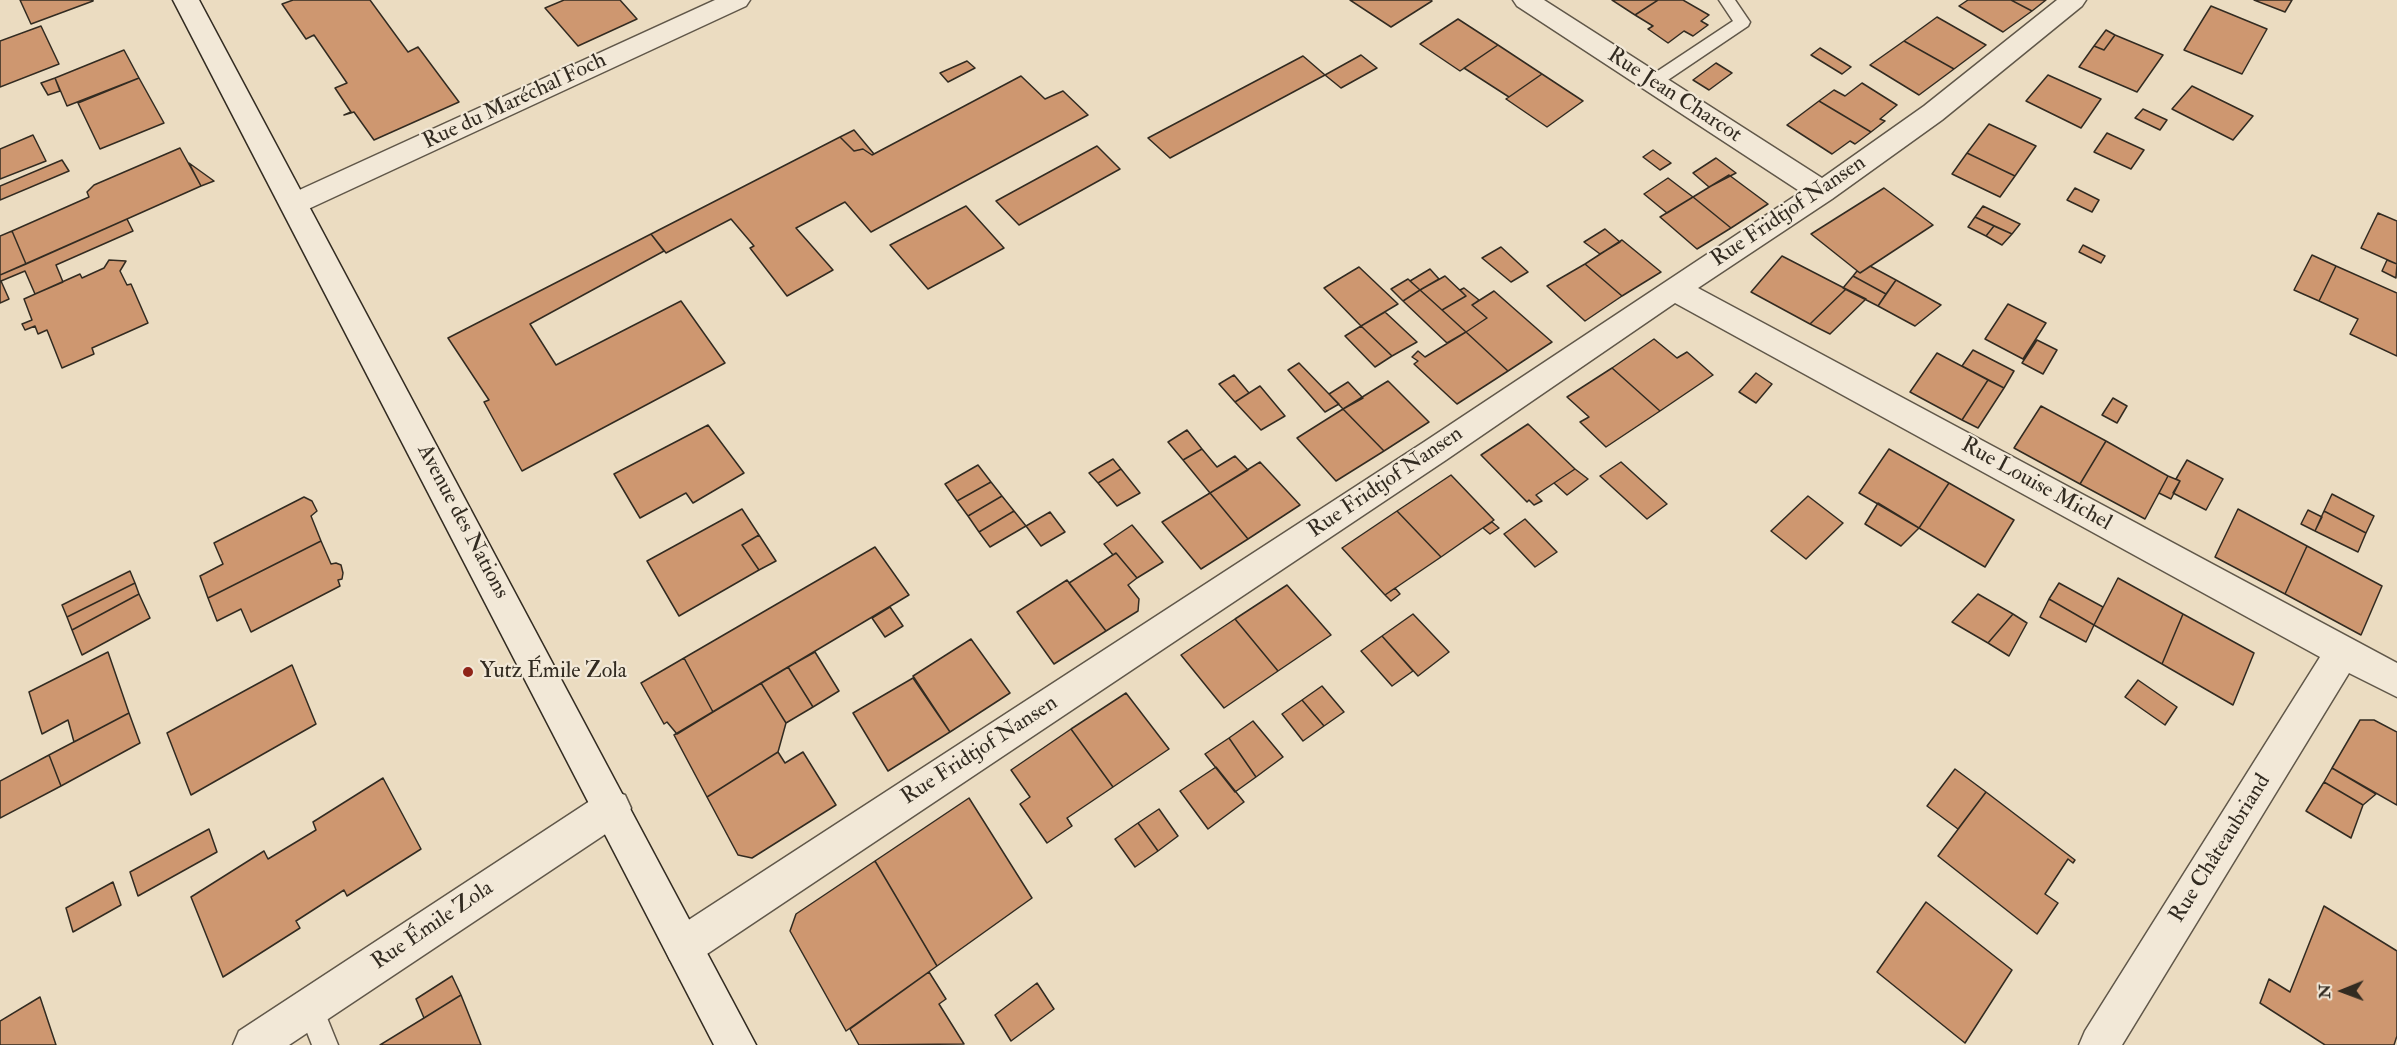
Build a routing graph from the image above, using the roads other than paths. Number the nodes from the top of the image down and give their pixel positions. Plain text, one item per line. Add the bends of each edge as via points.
1 (186, 0) edge
2 (736, 0) edge
3 (1526, 0) edge
4 (1727, 0) edge
5 (2073, 0) edge
6 (1653, 82) junction
7 (1822, 192) junction
8 (294, 204) junction
9 (1674, 289) junction
10 (2343, 652) junction
11 (2397, 681) edge
12 (612, 808) junction
13 (684, 946) junction
14 (310, 1007) junction
15 (253, 1045) edge
16 (325, 1045) edge
17 (736, 1045) edge
18 (2099, 1045) edge

1 - 8 street, Avenue des Nations
2 - 8 street, Rue du Maréchal Foch
3 - 6 street, Rue Jean Charcot
4 - 6 lane via 1742,22
5 - 7 street, Rue Fridtjof Nansen via 1933,112
6 - 7 street, Rue Jean Charcot
7 - 9 street, Rue Fridtjof Nansen
8 - 12 street, Avenue des Nations
9 - 10 street, Rue Louise Michel
9 - 13 street, Rue Fridtjof Nansen via 1425,458
10 - 11 street, Rue Louise Michel
10 - 18 street, Rue Châteaubriand
12 - 13 street, Avenue des Nations
12 - 14 street, Rue Émile Zola
13 - 17 street, Avenue des Nations
14 - 15 street, Rue Émile Zola
14 - 16 lane

